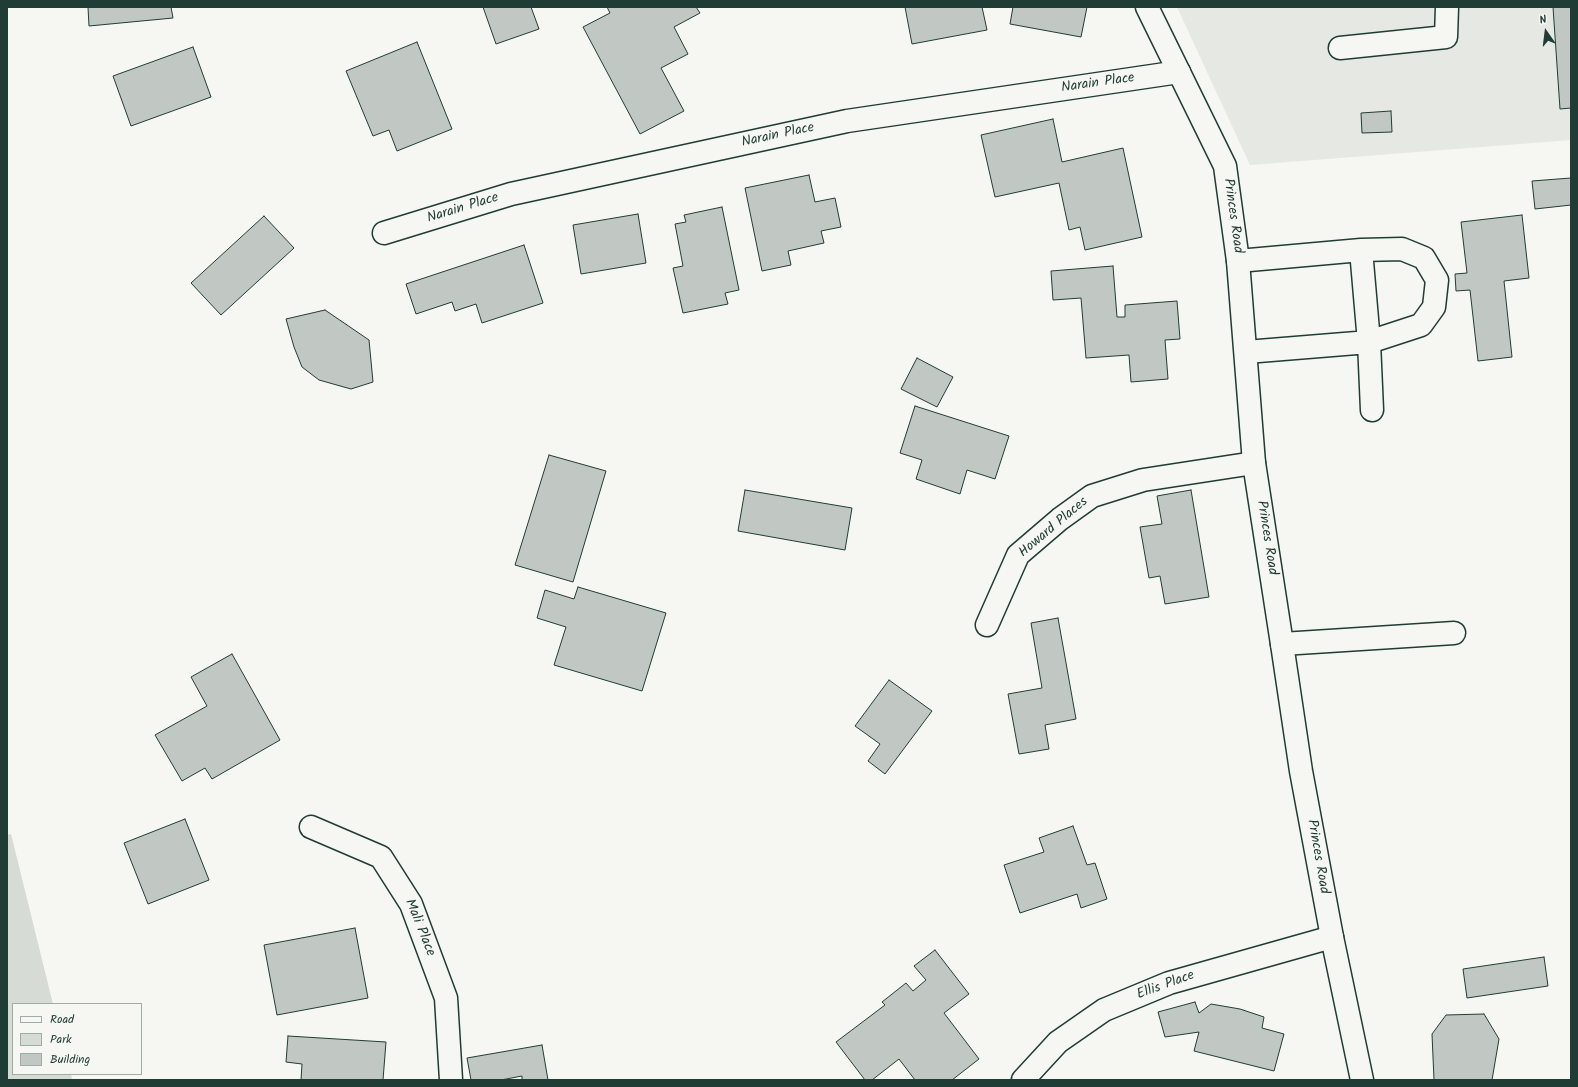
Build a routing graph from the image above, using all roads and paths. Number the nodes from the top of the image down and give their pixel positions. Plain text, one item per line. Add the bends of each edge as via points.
1 (1147, 7) edge
2 (1447, 7) edge
3 (1340, 48) dead end
4 (1179, 72) junction
5 (384, 233) dead end
6 (1361, 250) junction
7 (1238, 262) junction
8 (1369, 342) junction
9 (1246, 352) junction
10 (1372, 410) dead end
11 (1254, 463) junction
12 (987, 625) dead end
13 (1454, 633) dead end
14 (1282, 644) junction
15 (311, 826) dead end
16 (1332, 937) junction
17 (451, 1080) edge
18 (1023, 1080) edge
19 (1362, 1080) edge

1 - 4 street, Princes Road
2 - 3 street via 1446,37
4 - 5 street, Narain Place via 847,121 511,194
4 - 7 street, Princes Road via 1225,166
6 - 7 street
6 - 8 street
6 - 8 street via 1402,249 1424,258 1436,280 1434,307 1421,325
7 - 9 street, Princes Road
8 - 9 street
8 - 10 street
9 - 11 street, Princes Road
11 - 12 street, Howard Places via 1143,480 1092,496 1018,555
11 - 14 street, Princes Road
13 - 14 street
14 - 16 street, Princes Road via 1301,771
15 - 17 street, Mali Place via 381,857 412,904 446,998
16 - 18 street, Ellis Place via 1169,983 1104,1010 1058,1042
16 - 19 street, Princes Road

